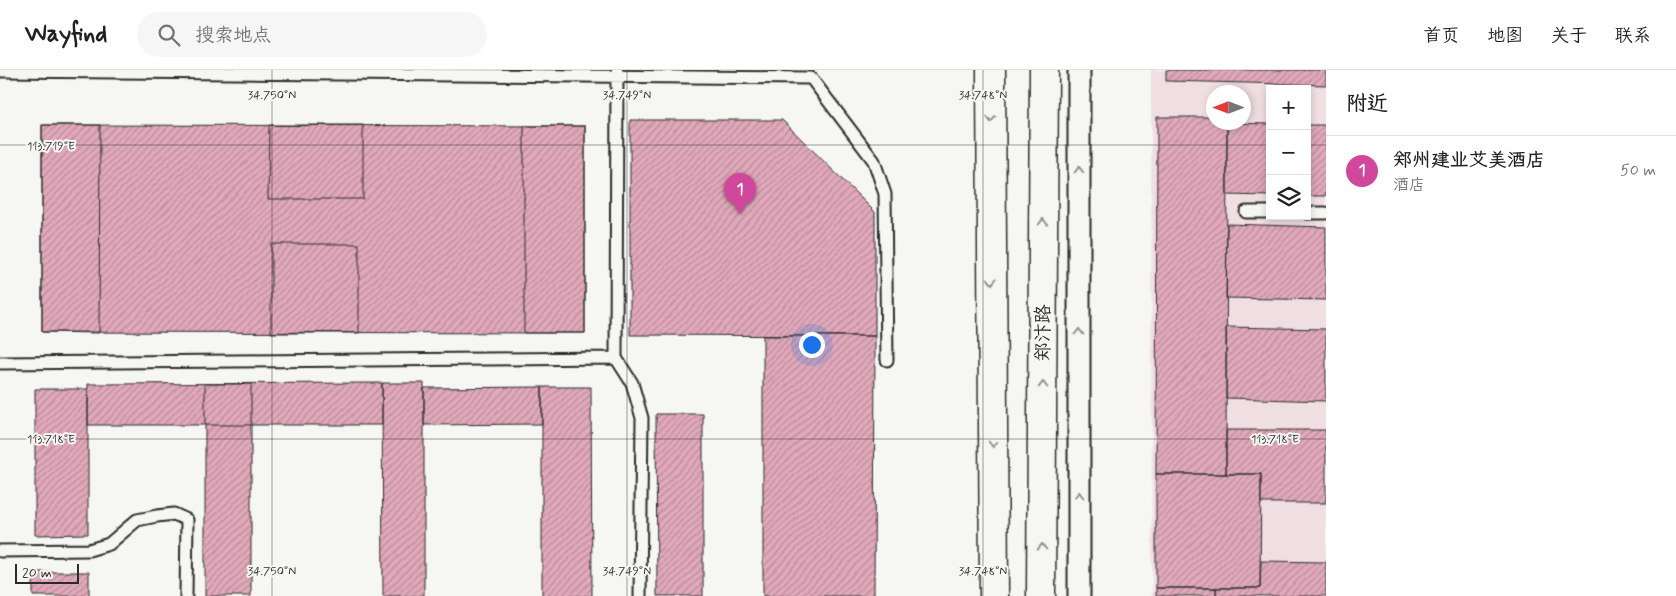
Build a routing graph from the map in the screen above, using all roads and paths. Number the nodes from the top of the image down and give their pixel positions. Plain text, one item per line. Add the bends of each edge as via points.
1 (991, 70) edge
2 (1044, 70) edge
3 (1079, 70) edge
4 (0, 71) edge
5 (617, 74) edge
6 (1246, 212) dead end
7 (1266, 212) edge
8 (1311, 213) edge
9 (1326, 213) edge
10 (616, 358) junction
11 (888, 360) dead end
12 (0, 363) edge
13 (0, 551) edge
14 (186, 596) edge
15 (640, 596) edge
16 (994, 596) edge
17 (1041, 596) edge
18 (1079, 596) edge

1 -> 16 main road
17 -> 2 main road, 郑汴路
18 -> 3 street
4 - 5 lane
5 - 10 lane
5 - 11 lane via 811,78 874,161 885,194
6 - 7 lane
8 - 9 lane
10 - 12 lane
10 - 15 lane via 632,383 642,418
13 - 14 lane via 90,550 109,544 137,520 174,514 186,520

